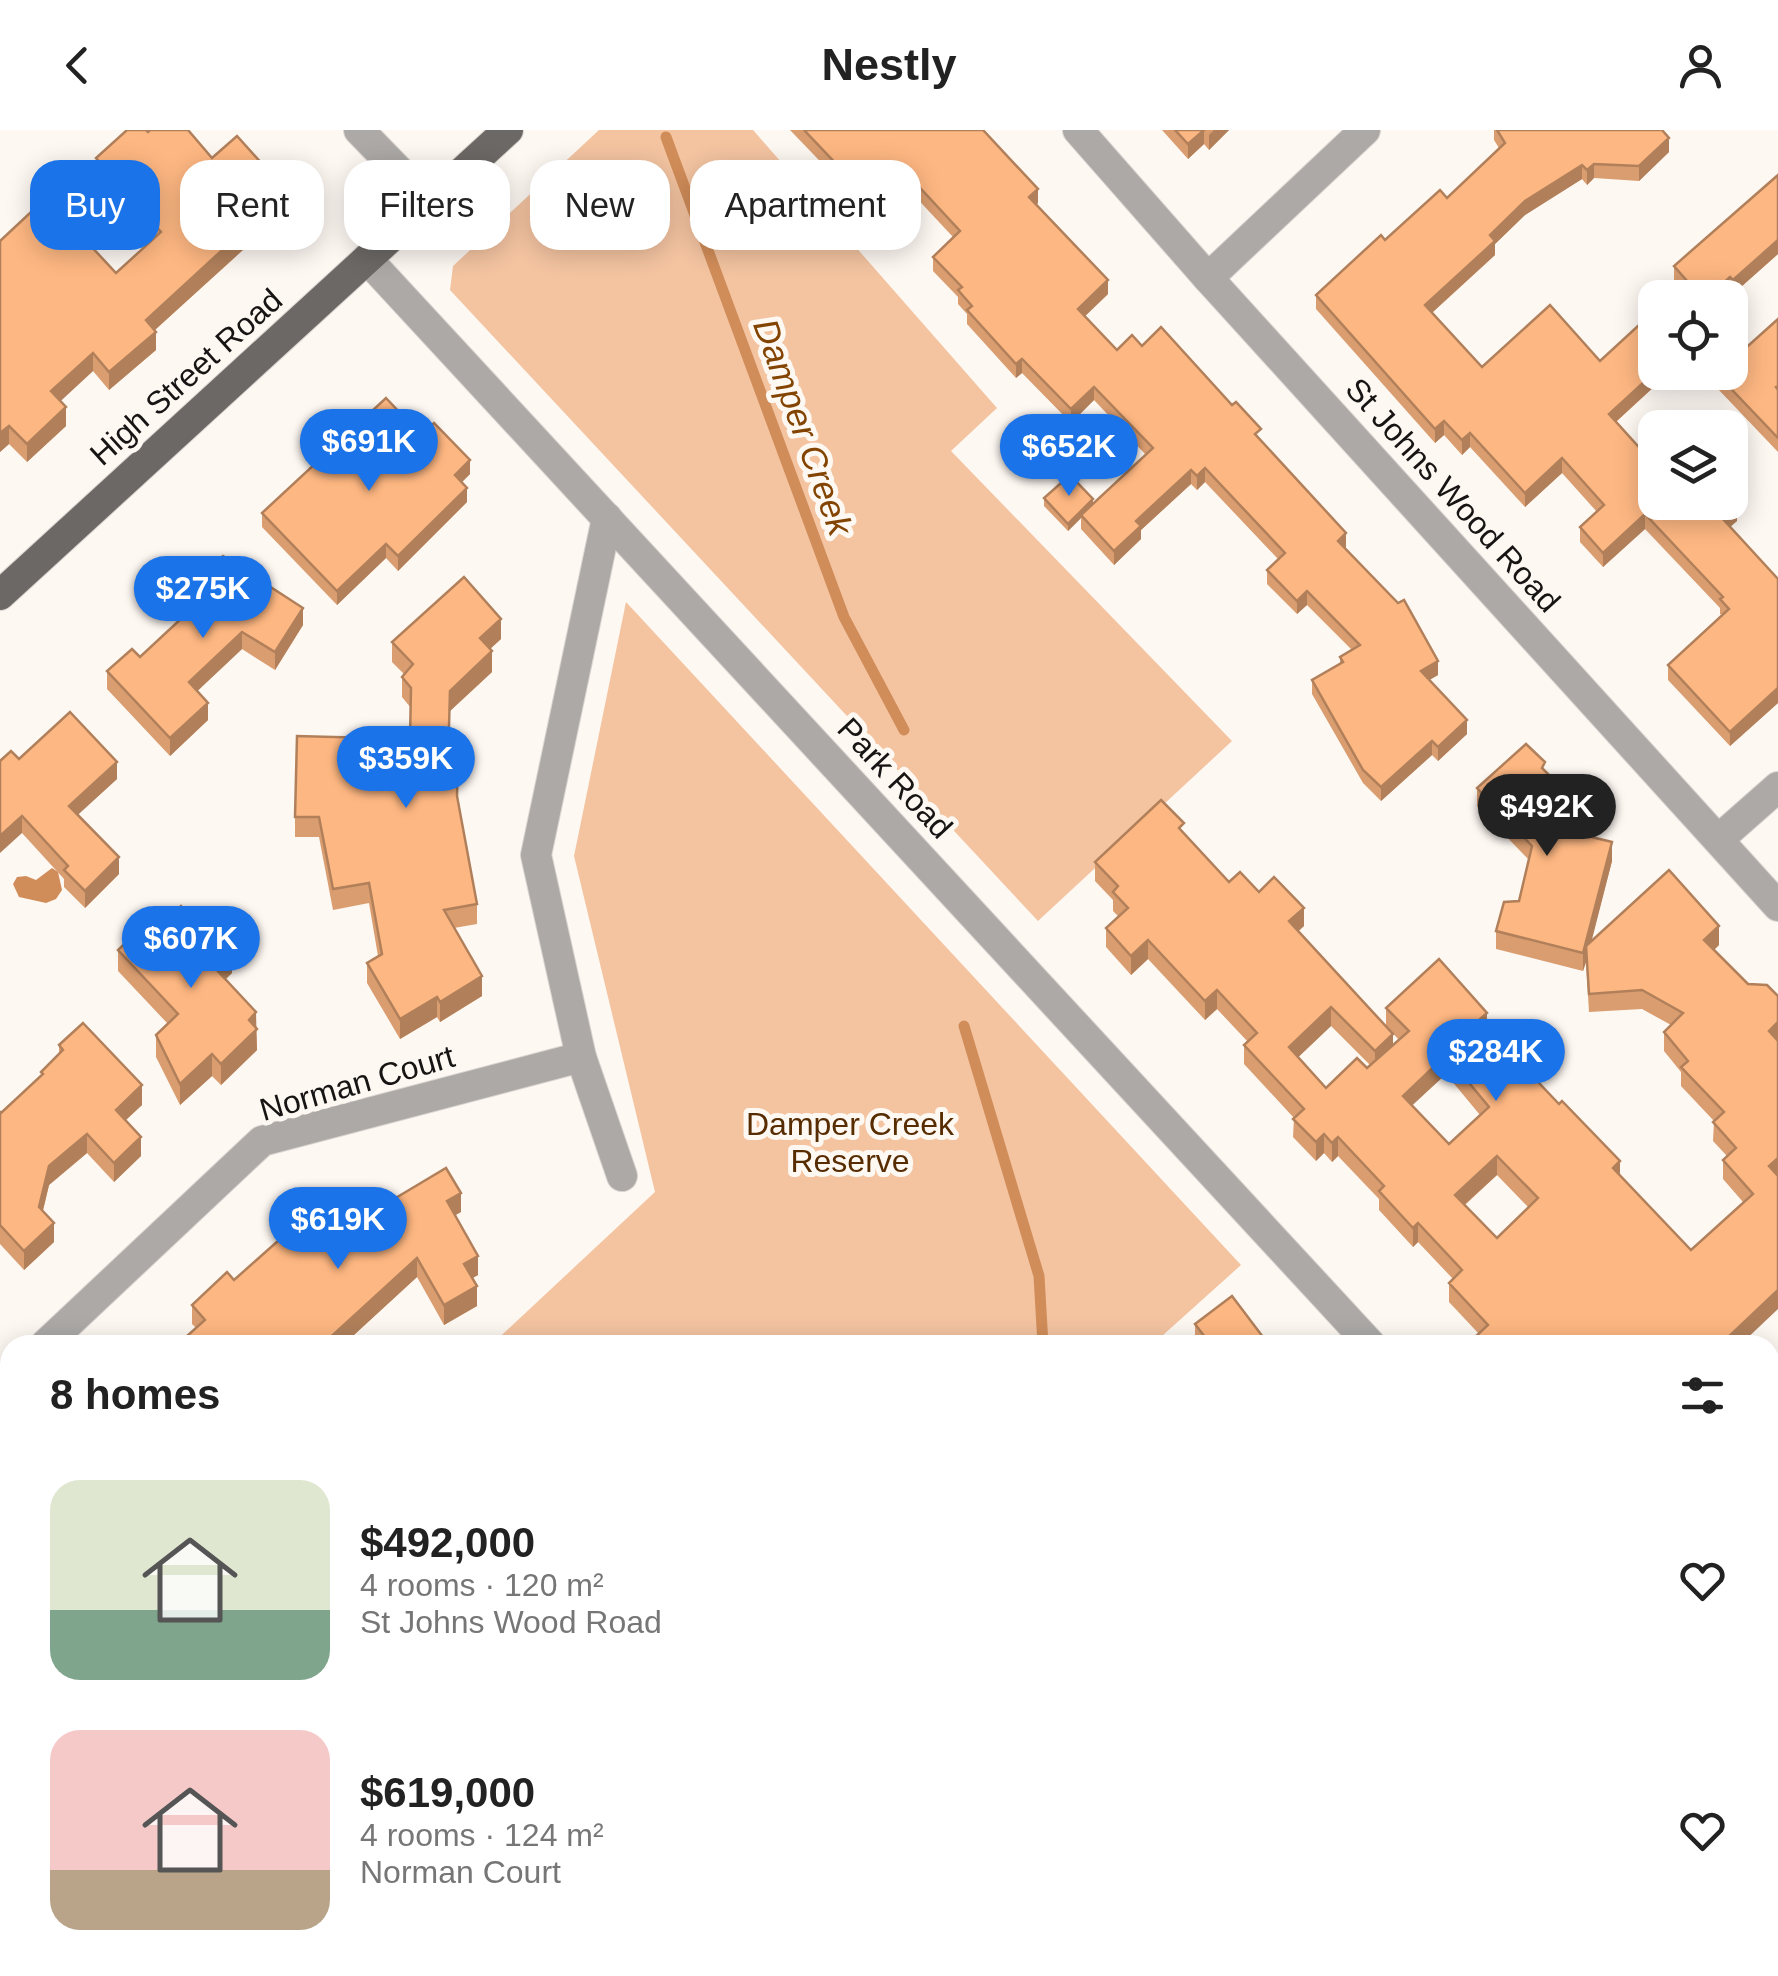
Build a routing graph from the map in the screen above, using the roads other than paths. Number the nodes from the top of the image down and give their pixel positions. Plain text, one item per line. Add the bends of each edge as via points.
1 (359, 130) edge
2 (1078, 130) edge
3 (1365, 130) edge
4 (499, 132) edge
5 (388, 160) edge
6 (471, 160) edge
7 (378, 250) edge
8 (368, 259) junction
9 (1208, 278) junction
10 (606, 518) junction
11 (0, 595) edge
12 (1778, 786) edge
13 (1719, 839) junction
14 (1778, 906) edge
15 (581, 1057) junction
16 (622, 1176) dead end
17 (57, 1335) edge
18 (1362, 1335) edge

1 - 5 street
2 - 9 street, St Johns Wood Road
3 - 9 street
4 - 6 main road, High Street Road
7 - 8 main road, High Street Road
8 - 10 street, Park Road
8 - 11 main road, High Street Road
9 - 13 street, St Johns Wood Road
10 - 15 street via 536,855
10 - 18 street, Park Road
12 - 13 street
13 - 14 street, St Johns Wood Road
15 - 16 street
15 - 17 street, Norman Court via 262,1141

